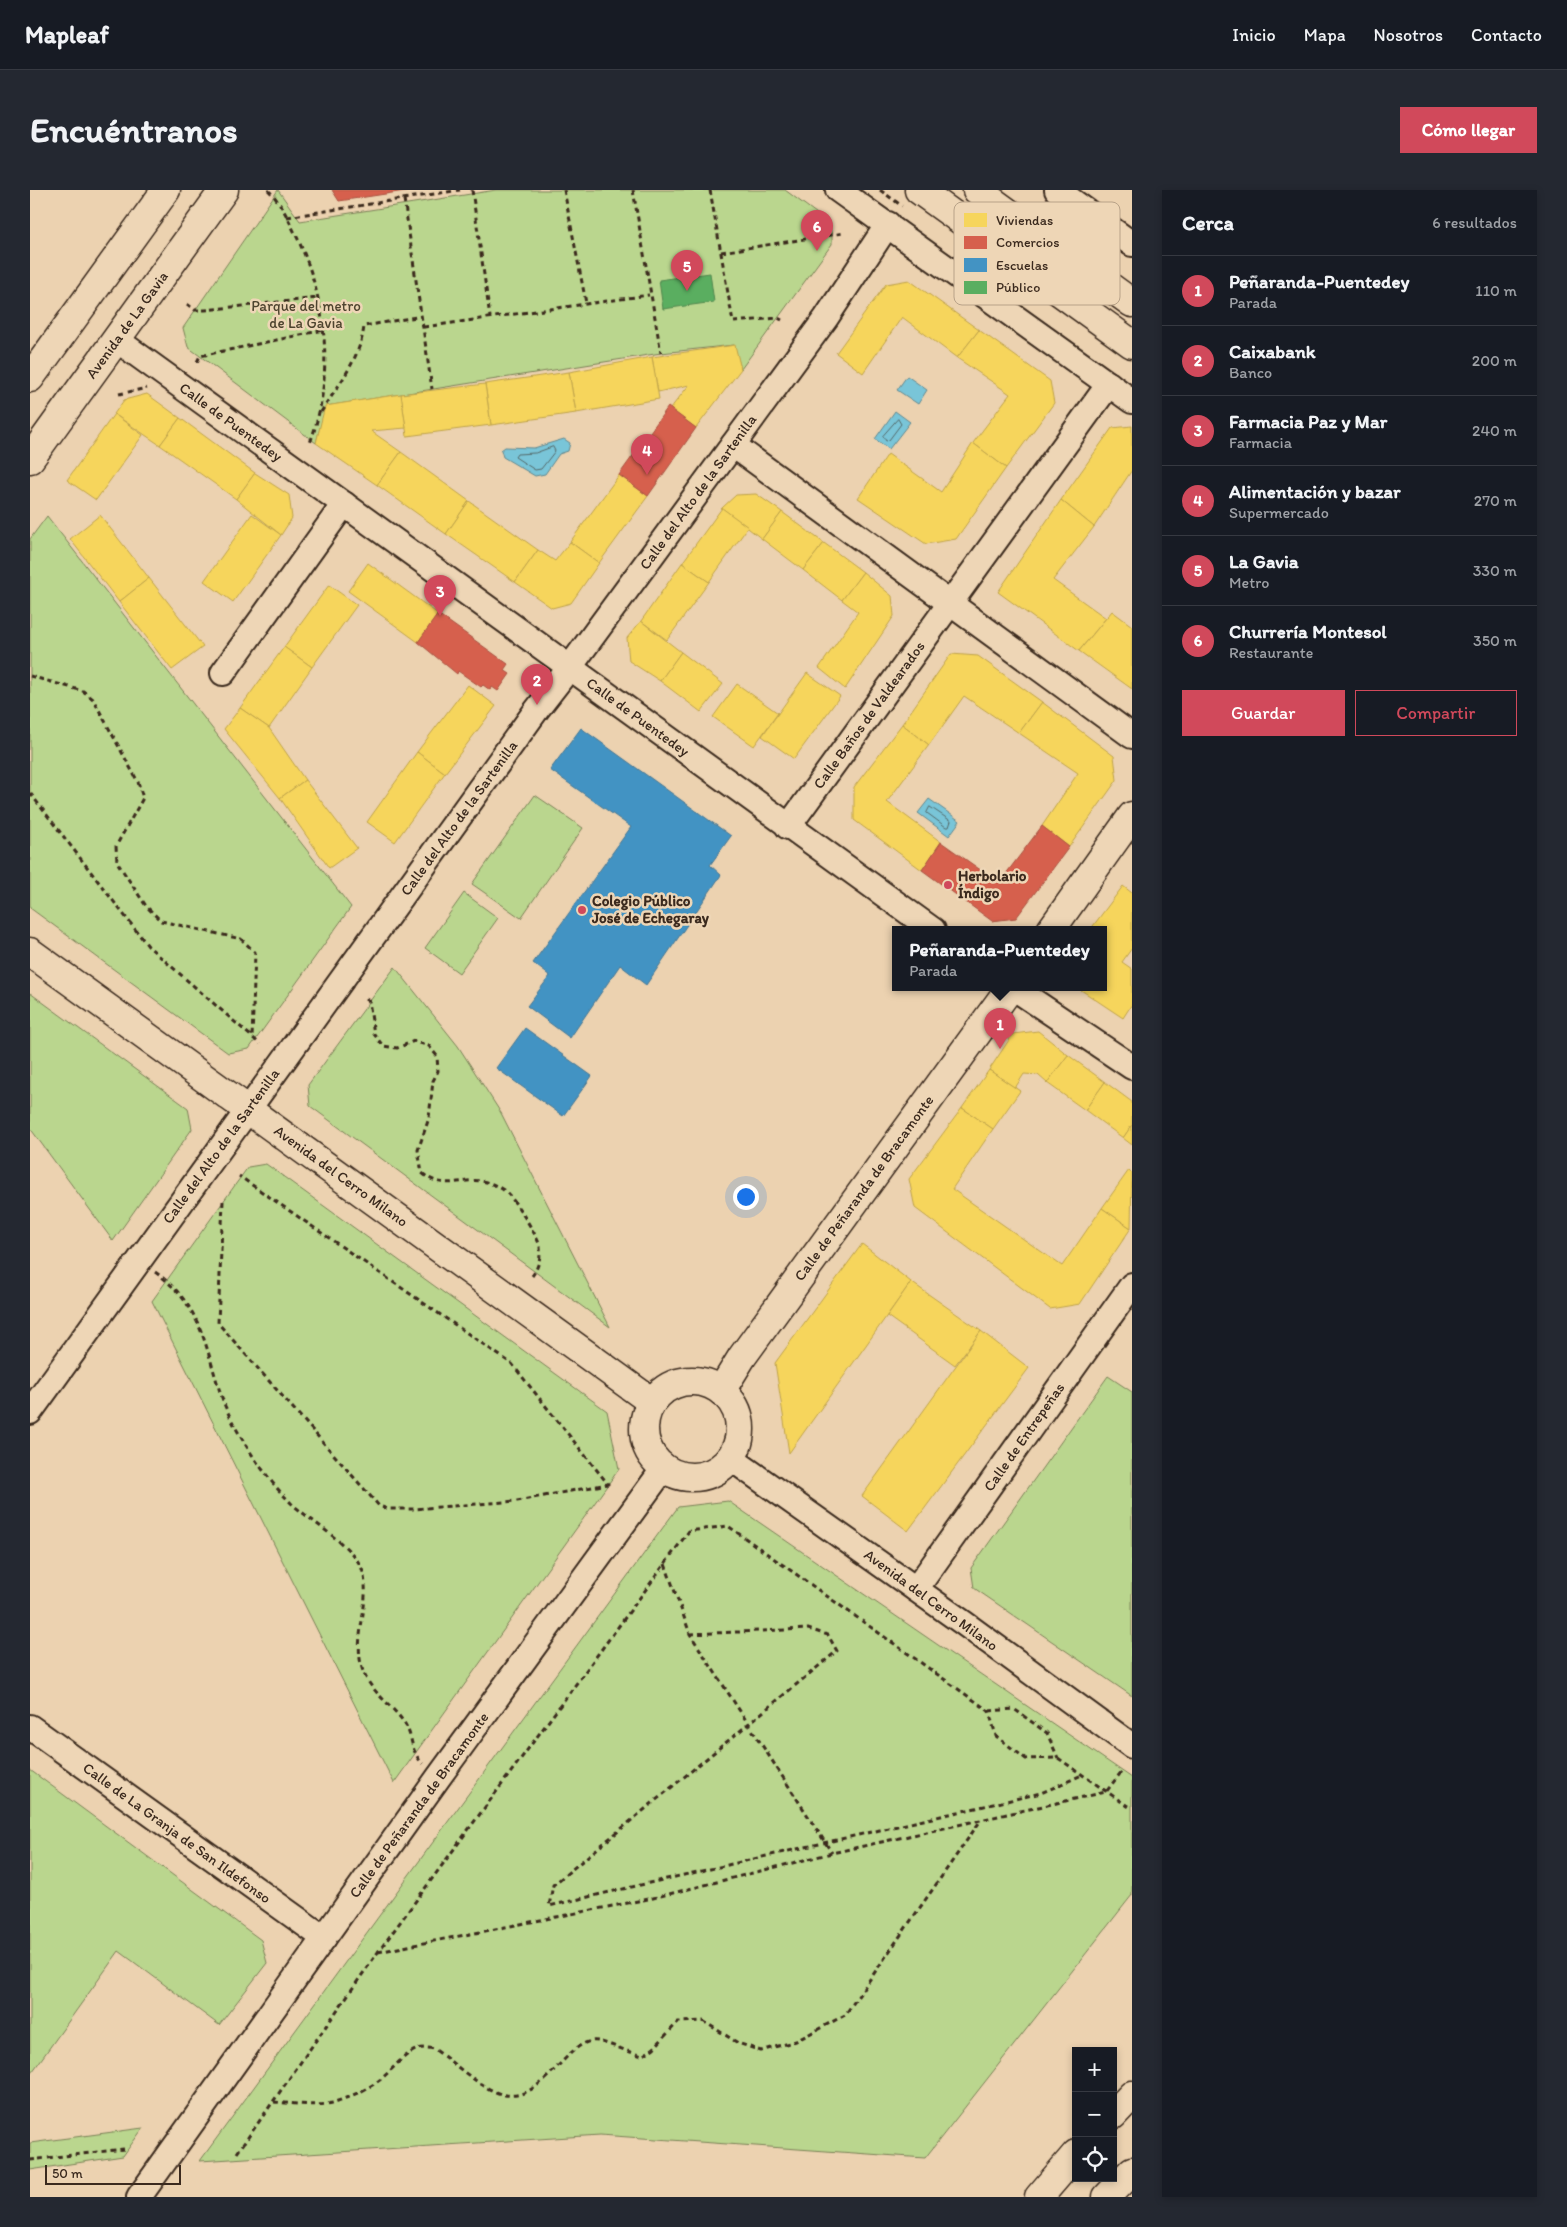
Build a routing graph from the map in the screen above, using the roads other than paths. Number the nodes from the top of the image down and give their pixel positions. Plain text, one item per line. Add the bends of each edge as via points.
1 (166, 190) edge
2 (224, 190) edge
3 (838, 190) edge
4 (919, 190) edge
5 (976, 190) edge
6 (1057, 190) edge
7 (993, 202) edge
8 (1074, 202) edge
9 (954, 215) edge
10 (888, 224) junction
11 (1120, 235) edge
12 (1132, 244) edge
13 (954, 272) edge
14 (1120, 294) edge
15 (1132, 303) edge
16 (1000, 305) edge
17 (1078, 305) edge
18 (117, 340) junction
19 (1132, 344) edge
20 (30, 378) edge
21 (1109, 384) junction
22 (1132, 400) edge
23 (733, 446) junction
24 (30, 459) edge
25 (344, 504) junction
26 (949, 604) junction
27 (570, 667) junction
28 (224, 673) dead end
29 (1132, 736) edge
30 (1132, 816) edge
31 (788, 827) junction
32 (927, 926) edge
33 (1054, 926) edge
34 (30, 952) edge
35 (1008, 991) edge
36 (1018, 991) edge
37 (1132, 1067) edge
38 (248, 1110) junction
39 (1132, 1285) edge
40 (721, 1391) junction
41 (34, 1400) edge
42 (652, 1402) junction
43 (729, 1457) junction
44 (664, 1468) junction
45 (916, 1590) junction
46 (30, 1727) edge
47 (1132, 1746) edge
48 (324, 1938) junction
49 (1132, 2095) edge
50 (1117, 2111) edge
51 (1072, 2159) edge
52 (1132, 2171) edge
53 (1132, 2187) edge
54 (139, 2197) edge
55 (1039, 2197) edge
56 (1108, 2197) edge
57 (1124, 2197) edge

1 - 20 main road
2 - 18 main road, Avenida de La Gavia
3 - 10 street
4 - 9 main road
5 - 7 main road
6 - 8 street
10 - 13 street
10 - 23 street, Calle del Alto de la Sartenilla via 826,318
11 - 12 street
14 - 15 main road
16 - 21 street
17 - 19 main road
18 - 24 main road, Avenida de La Gavia
18 - 25 street, Calle de Puentedey
21 - 22 street
21 - 26 street, Calle Baños de Valdearados
23 - 26 street
23 - 27 street, Calle del Alto de la Sartenilla
25 - 27 street, Calle de Puentedey
25 - 28 street
26 - 29 street
26 - 31 street, Calle Baños de Valdearados
27 - 31 street, Calle de Puentedey
27 - 38 street, Calle del Alto de la Sartenilla via 534,712
30 - 33 main road
31 - 32 street, Calle de Puentedey
34 - 38 main road, Avenida del Cerro Milano
35 - 40 main road, Calle de Peñaranda de Bracamonte via 742,1357
36 - 37 street
38 - 41 street, Calle del Alto de la Sartenilla
38 - 42 main road, Avenida del Cerro Milano
39 - 45 street, Calle de Entrepeñas
40 - 42 main road via 708,1383 692,1380 663,1390
40 - 43 main road via 730,1400 739,1422 737,1440
42 - 44 main road via 646,1414 646,1442 653,1457
43 - 44 main road via 719,1468 705,1475 676,1475
43 - 45 street, Avenida del Cerro Milano
44 - 48 street, Calle de Peñaranda de Bracamonte
45 - 47 street, Avenida del Cerro Milano
46 - 48 street, Calle de La Granja de San Ildefonso
48 - 54 street, Calle de Peñaranda de Bracamonte
49 - 50 main road
51 - 55 main road
52 - 56 main road
53 - 57 main road

